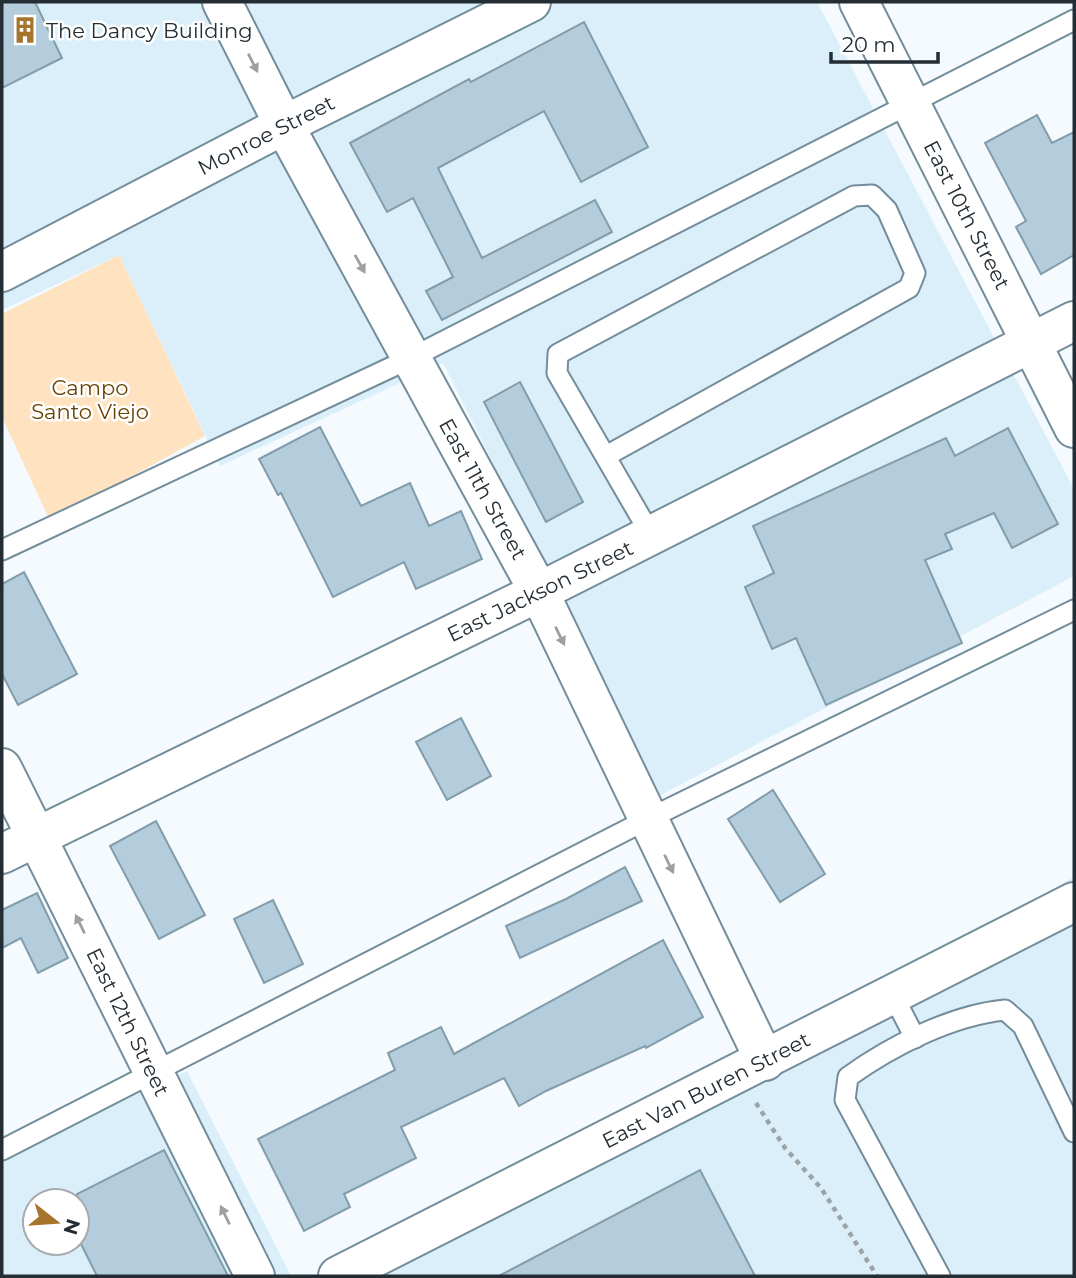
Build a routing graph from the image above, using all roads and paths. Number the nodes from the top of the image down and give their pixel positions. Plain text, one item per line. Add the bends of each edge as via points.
1 (222, 2) edge
2 (531, 2) edge
3 (859, 2) edge
4 (1074, 20) edge
5 (911, 104) junction
6 (284, 125) junction
7 (2, 272) edge
8 (1074, 321) edge
9 (1032, 344) junction
10 (411, 358) junction
11 (1074, 428) edge
12 (606, 456) junction
13 (651, 535) junction
14 (2, 550) edge
15 (539, 592) junction
16 (1074, 610) edge
17 (2, 768) edge
18 (648, 819) junction
19 (36, 837) junction
20 (2, 854) edge
21 (1074, 902) edge
22 (893, 995) junction
23 (915, 1038) junction
24 (753, 1066) junction
25 (154, 1073) junction
26 (1074, 1132) edge
27 (2, 1150) edge
28 (255, 1276) edge
29 (338, 1276) edge
30 (877, 1276) edge
31 (940, 1276) edge

1 -> 6 street, East 11th Street
2 - 6 street, Monroe Street
3 - 5 street, East 10th Street
4 - 5 lane
5 - 9 street, East 10th Street
5 - 10 lane
6 - 7 street, Monroe Street
6 -> 10 street, East 11th Street
8 - 9 street, East Jackson Street
9 - 11 street, East 10th Street
9 - 13 street, East Jackson Street
10 - 14 lane
10 - 15 street, East 11th Street
12 - 12 lane via 558,373 558,354 854,196 872,195 887,210 915,273 909,288
12 - 13 lane
13 - 15 street, East Jackson Street
15 -> 18 street, East 11th Street
15 - 19 street, East Jackson Street
16 - 18 lane
17 - 19 street, East 12th Street
18 -> 24 street, East 11th Street
18 - 25 lane
19 - 20 street, East Jackson Street
25 -> 19 street, East 12th Street
21 - 22 street, East Van Buren Street
22 - 23 lane
22 - 24 street, East Van Buren Street
23 - 26 lane via 983,1013 1005,1010 1023,1026
23 - 31 lane via 848,1077 845,1100
24 - 29 street, East Van Buren Street
24 - 30 path via 760,1111 821,1188
25 - 27 lane
28 -> 25 street, East 12th Street

